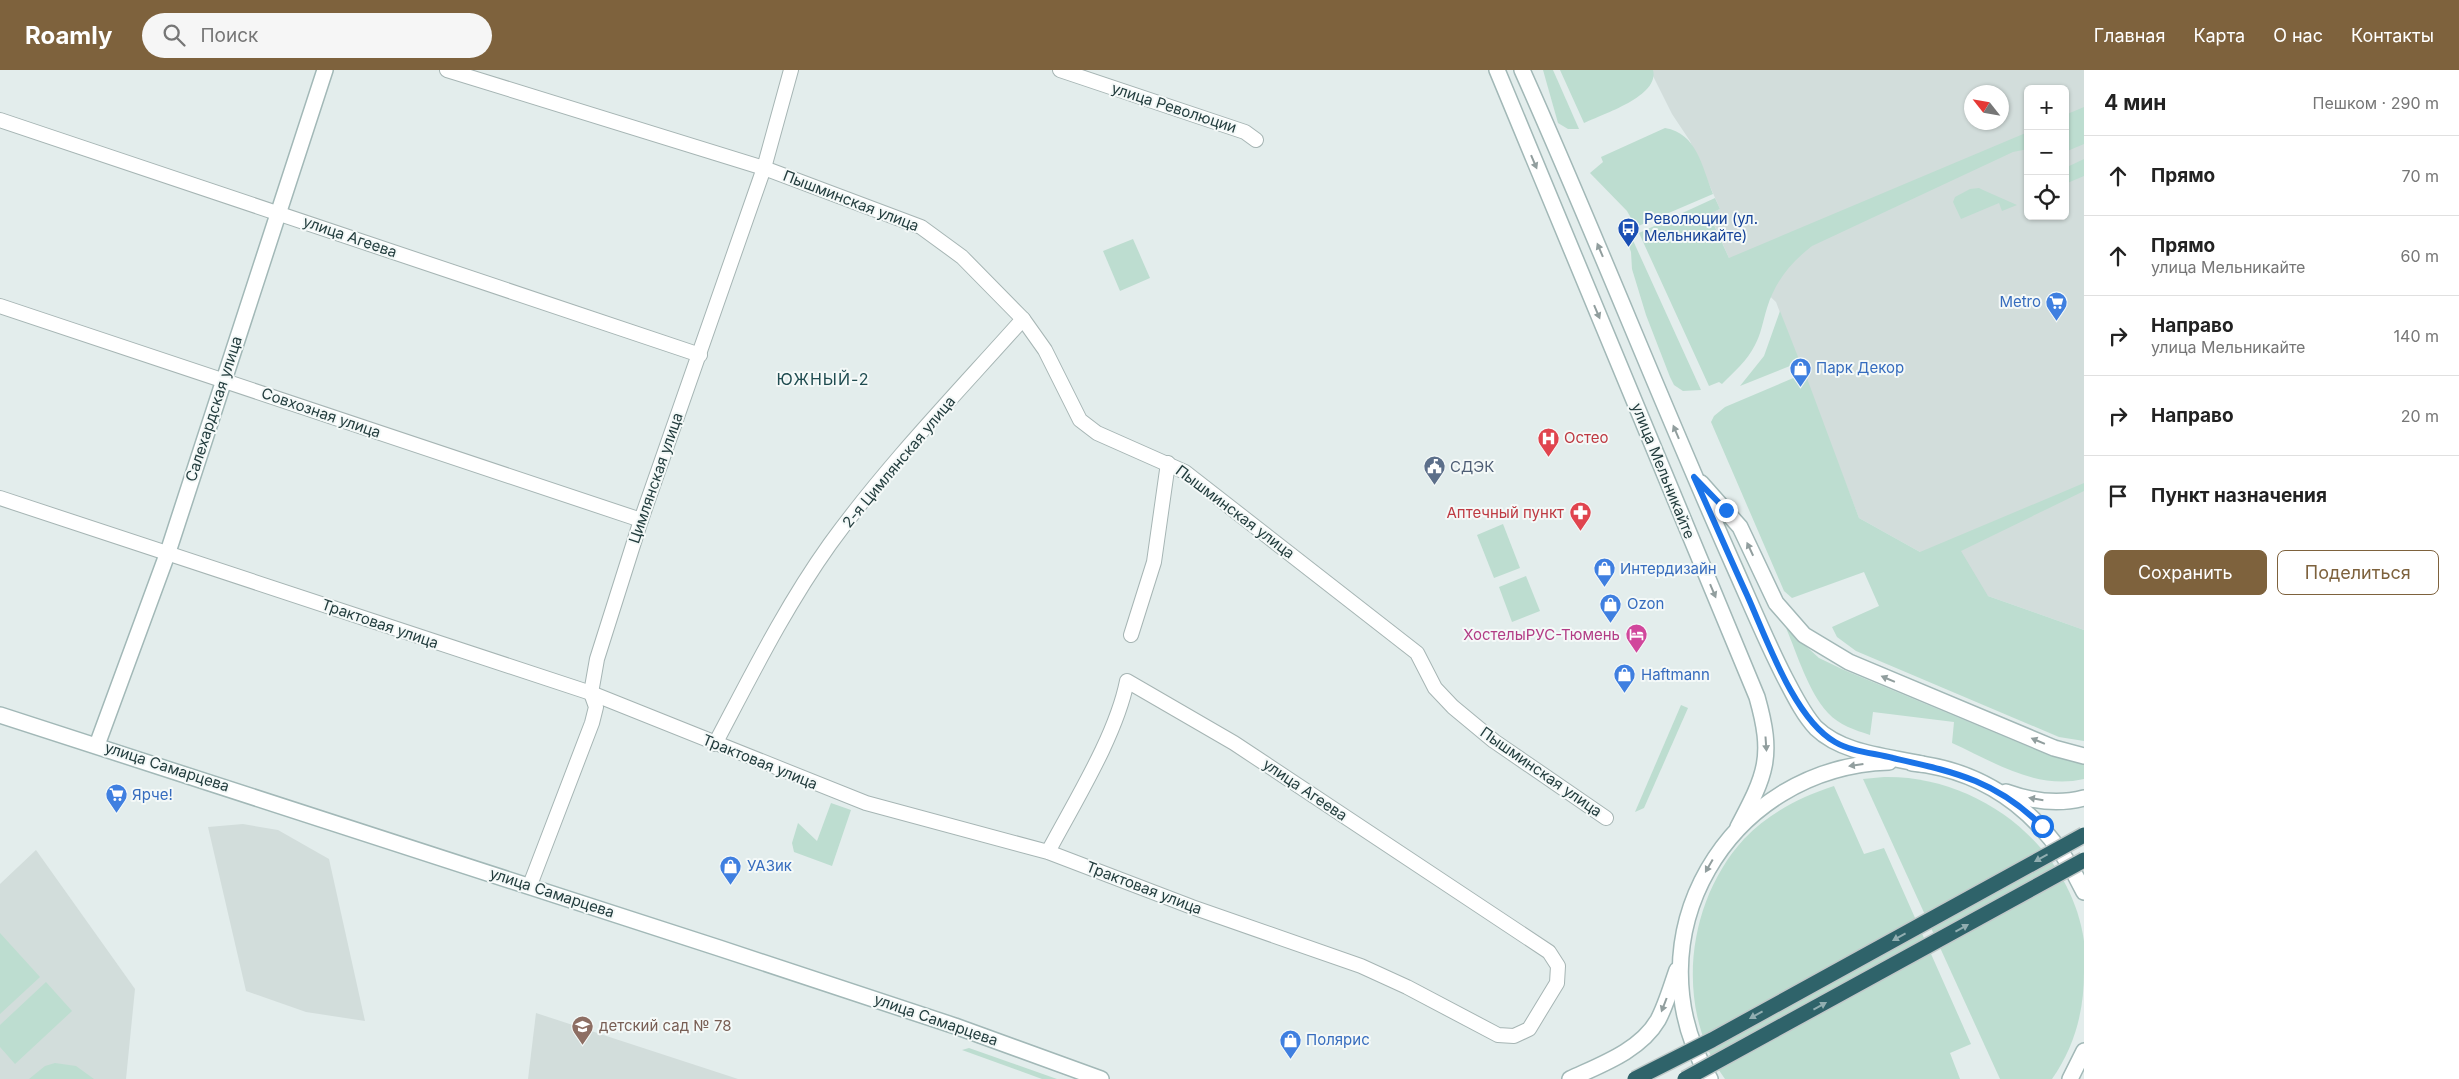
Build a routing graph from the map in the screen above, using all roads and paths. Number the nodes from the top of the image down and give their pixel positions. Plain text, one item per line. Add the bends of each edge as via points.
1 (325, 70) edge
2 (447, 70) edge
3 (791, 70) edge
4 (1060, 70) edge
5 (1490, 70) edge
6 (1497, 70) edge
7 (1522, 70) edge
8 (1533, 70) edge
9 (1515, 117) junction
10 (0, 120) edge
11 (1256, 140) dead end
12 (1556, 145) junction
13 (764, 168) junction
14 (280, 213) junction
15 (0, 306) edge
16 (1023, 319) junction
17 (700, 355) junction
18 (223, 380) junction
19 (1168, 462) junction
20 (1694, 477) junction
21 (0, 498) edge
22 (641, 520) junction
23 (168, 552) junction
24 (1132, 635) dead end
25 (591, 693) junction
26 (0, 714) edge
27 (715, 744) junction
28 (97, 745) junction
29 (2084, 756) edge
30 (1922, 764) junction
31 (1977, 780) junction
32 (2084, 798) edge
33 (1606, 818) dead end
34 (1738, 827) junction
35 (2084, 835) edge
36 (1048, 852) junction
37 (2084, 860) edge
38 (530, 885) junction
39 (2084, 892) edge
40 (1681, 959) junction
41 (1514, 1036) joint
42 (2084, 1051) edge
43 (1101, 1079) edge
44 (1570, 1079) edge
45 (1635, 1079) edge
46 (1684, 1079) edge
47 (1710, 1079) edge
48 (2070, 1079) edge

1 - 14 main road, Салехардская улица
2 - 13 street, Пышминская улица
3 - 13 street, Цимлянская улица
4 - 11 street, улица Революции via 1245,132
5 - 9 main road, улица Мельникайте
6 - 9 main road, улица Мельникайте
7 - 12 main road, улица Мельникайте
8 - 12 main road, улица Мельникайте
9 -> 34 main road, улица Мельникайте via 1757,697 1765,732 1767,761 1760,786
10 - 14 street, улица Агеева
20 -> 12 main road, улица Мельникайте
13 - 16 street, Пышминская улица via 922,227 962,257
13 - 17 street, Цимлянская улица
14 - 17 street, улица Агеева
14 - 18 main road, Салехардская улица
15 - 18 street, Совхозная улица
16 - 19 street, Пышминская улица via 1044,350 1080,420 1098,433
16 - 27 street, 2-я Цимлянская улица via 862,500 791,602
17 - 22 street, Цимлянская улица
18 - 22 street, Совхозная улица
18 - 23 main road, Салехардская улица
19 - 24 street via 1154,562
19 - 33 street, Пышминская улица via 1417,653 1435,688 1494,741
29 -> 20 main road via 2054,748 1849,662 1804,635 1776,602 1740,527
20 - 30 main road, улица Мельникайте via 1775,659 1812,722 1826,736 1847,747
21 - 23 street, Трактовая улица
22 - 25 street, Цимлянская улица via 597,659
23 - 25 street, Трактовая улица
23 - 28 main road, Салехардская улица
25 - 27 street, Трактовая улица
25 - 38 street, Цимлянская улица via 596,707 592,723
26 - 28 main road, улица Самарцева
27 - 36 street, Трактовая улица via 866,803
28 - 38 main road, улица Самарцева
30 - 31 main road
30 -> 34 main road via 1872,763 1822,773 1777,795
32 -> 31 main road via 2064,802 2043,801
31 - 39 main road via 2011,800 2042,826 2073,869
34 -> 40 main road via 1712,860 1696,892 1687,918
35 -> 45 highway, bridge
36 - 41 street, Трактовая улица via 1361,966 1498,1035
36 - 41 street, улица Агеева via 1112,729 1124,699 1127,681 1234,743 1549,952 1558,966 1557,983 1529,1029
46 -> 37 highway, bridge
38 - 43 main road, улица Самарцева via 920,1014
40 -> 44 main road via 1663,1009 1648,1033 1611,1059
40 - 47 main road via 1680,982 1687,1026
42 - 48 main road

